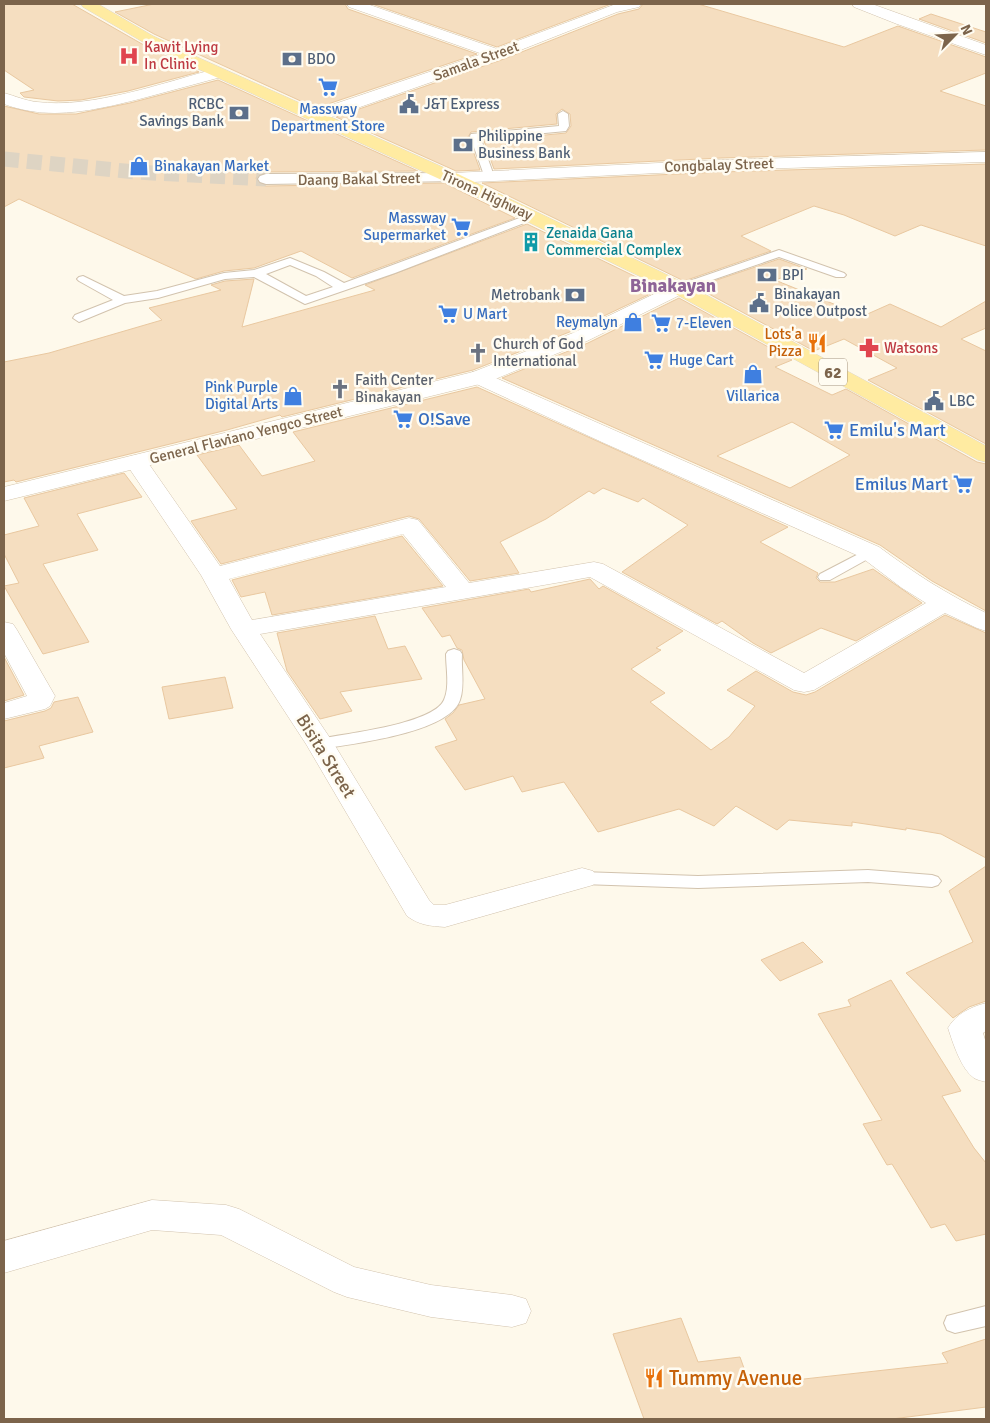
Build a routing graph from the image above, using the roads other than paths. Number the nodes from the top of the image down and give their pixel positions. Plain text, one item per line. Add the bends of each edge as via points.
1 (88, 4) edge
2 (354, 4) edge
3 (634, 4) edge
4 (859, 4) edge
5 (986, 50) edge
6 (497, 54) junction
7 (219, 73) junction
8 (4, 98) edge
9 (563, 114) dead end
10 (317, 116) junction
11 (986, 157) edge
12 (489, 176) junction
13 (452, 178) junction
14 (266, 179) tunnel mouth
15 (533, 216) junction
16 (256, 273) junction
17 (840, 275) dead end
18 (83, 279) dead end
19 (342, 288) junction
20 (679, 288) junction
21 (122, 300) junction
22 (79, 318) dead end
23 (480, 377) junction
24 (986, 455) edge
25 (136, 462) junction
26 (4, 494) edge
27 (870, 552) junction
28 (214, 575) junction
29 (825, 577) dead end
30 (463, 592) junction
31 (944, 603) junction
32 (986, 623) edge
33 (244, 629) junction
34 (4, 630) edge
35 (454, 654) dead end
36 (4, 711) edge
37 (320, 744) junction
38 (582, 878) joint
39 (932, 881) dead end
40 (986, 1015) edge
41 (986, 1069) edge
42 (4, 1257) edge
43 (512, 1311) dead end
44 (986, 1316) edge
45 (955, 1322) dead end

1 - 7 main road, Tirona Highway / 62
2 - 6 street
3 - 6 street, Samala Street via 612,9
4 - 5 street
6 - 10 street, Samala Street
7 - 8 street via 79,107 45,109 18,105
7 - 10 main road, Tirona Highway / 62
9 - 12 lane via 562,129 475,136
10 - 13 main road, Tirona Highway / 62
11 - 12 street, Congbalay Street
12 - 13 street, Congbalay Street
13 - 14 street, Daang Bakal Street
13 - 15 main road, Tirona Highway / 62
15 - 19 lane
15 - 20 main road, Tirona Highway / 62
16 - 19 lane via 290,261
16 - 19 lane via 305,300
16 - 21 lane via 224,276
17 - 20 lane via 779,253
18 - 21 lane
20 - 23 street, General Flaviano Yengco Street via 580,337
20 - 24 main road, Tirona Highway / 62
21 - 22 lane
23 - 25 street, General Flaviano Yengco Street
23 - 27 street
25 - 26 street, General Flaviano Yengco Street
25 - 28 street, Bisita Street
27 - 29 lane
27 - 31 street
28 - 30 street via 409,525
28 - 33 street, Bisita Street
30 - 31 street via 594,570 804,684
30 - 33 street
31 - 32 street
33 - 37 street, Bisita Street
34 - 36 street via 41,696 35,703
35 - 37 lane via 452,701 446,710 400,729
37 - 38 street, Bisita Street via 418,908 427,915 446,916
38 - 39 lane via 698,882 868,876
40 - 41 street via 965,1028 972,1051
42 - 43 street via 152,1215 226,1220 347,1281 431,1302
44 - 45 lane

